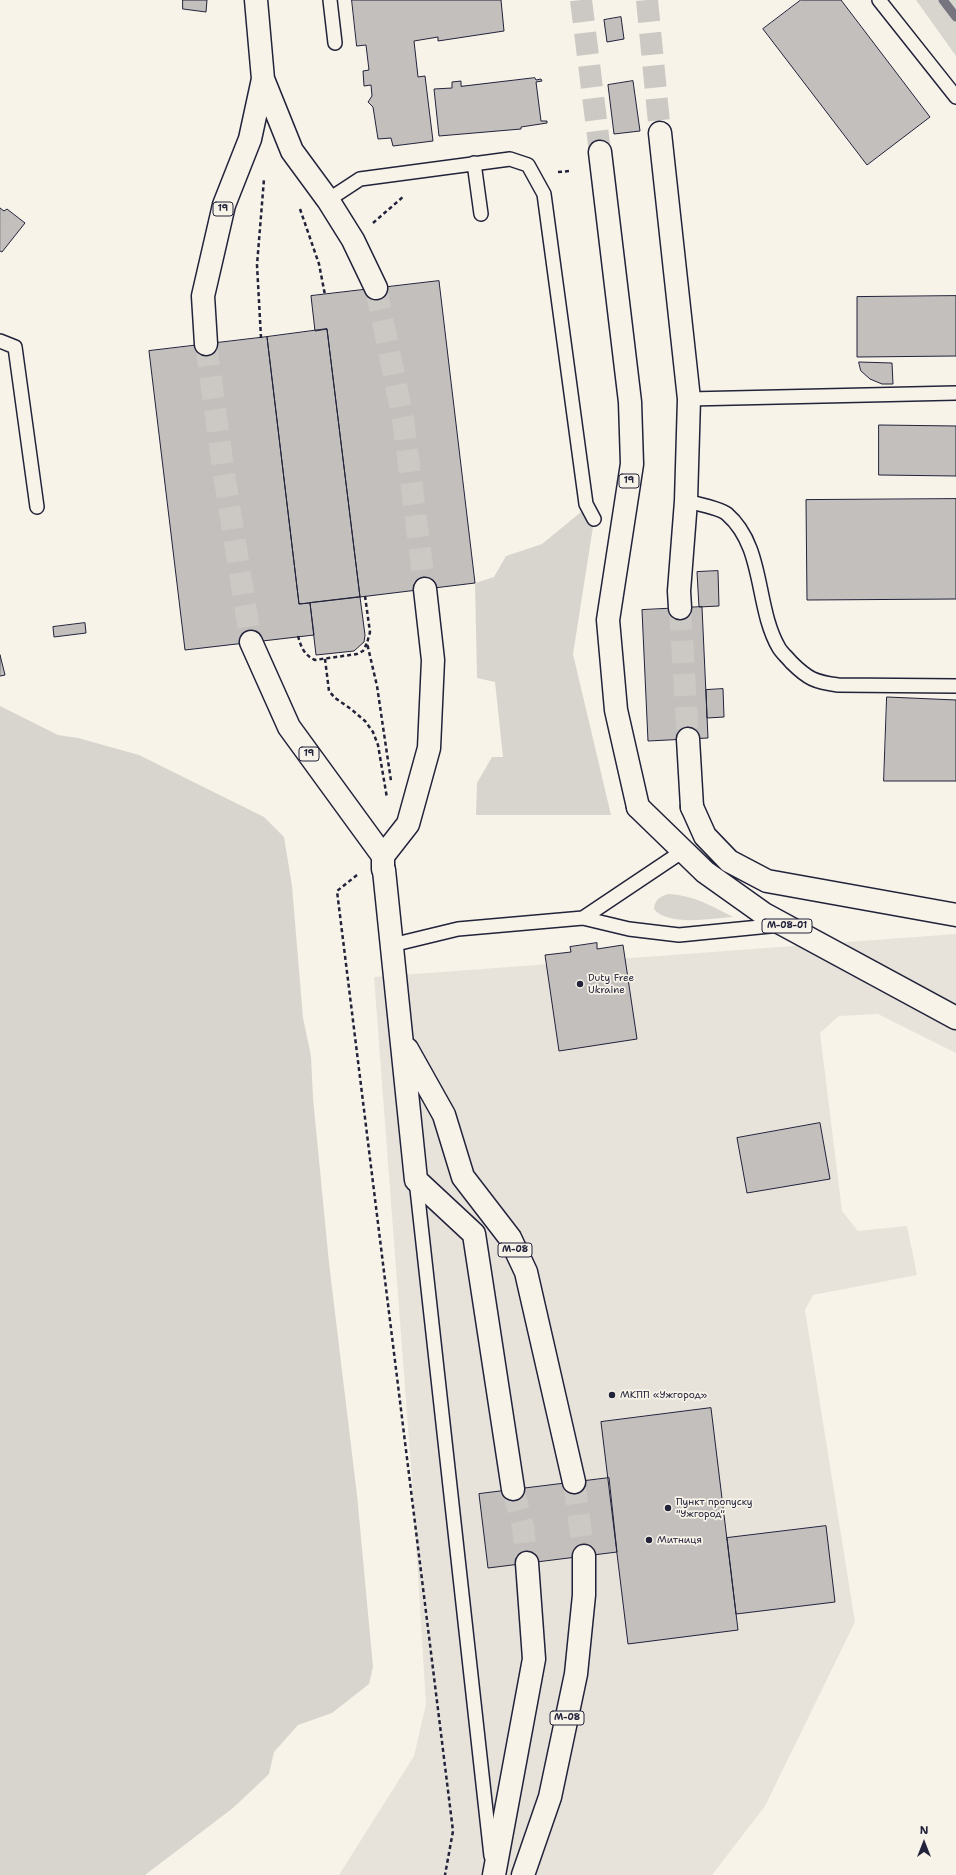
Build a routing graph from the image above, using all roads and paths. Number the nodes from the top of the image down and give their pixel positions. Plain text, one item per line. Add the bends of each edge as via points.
1 (256, 0) edge
2 (330, 0) edge
3 (879, 0) edge
4 (335, 43) dead end
5 (263, 79) junction
6 (956, 97) edge
7 (660, 133) tunnel mouth
8 (600, 152) tunnel mouth
9 (474, 163) junction
10 (262, 195) dead end
11 (328, 200) junction
12 (298, 202) dead end
13 (481, 214) dead end
14 (376, 288) tunnel mouth
15 (325, 294) dead end
16 (261, 338) dead end
17 (0, 341) edge
18 (206, 344) tunnel mouth
19 (956, 394) edge
20 (689, 399) junction
21 (686, 500) junction
22 (37, 507) dead end
23 (594, 519) dead end
24 (425, 589) tunnel mouth
25 (365, 596) dead end
26 (680, 608) tunnel mouth
27 (298, 636) dead end
28 (251, 642) tunnel mouth
29 (367, 643) junction
30 (325, 659) junction
31 (956, 686) edge
32 (688, 739) tunnel mouth
33 (392, 788) dead end
34 (388, 805) dead end
35 (638, 807) joint
36 (683, 851) junction
37 (383, 863) junction
38 (956, 915) edge
39 (583, 918) junction
40 (784, 924) junction
41 (392, 945) junction
42 (956, 1018) edge
43 (403, 1041) junction
44 (416, 1180) junction
45 (574, 1482) tunnel mouth
46 (513, 1489) tunnel mouth
47 (584, 1556) tunnel mouth
48 (526, 1563) tunnel mouth
49 (445, 1875) edge
50 (494, 1875) edge
51 (523, 1875) edge

1 - 5 main road, 19
2 - 4 lane
3 - 6 lane
5 - 11 main road, 19 via 292,151
5 - 18 main road, 19 via 250,139 224,205 203,296
7 - 20 main road
8 - 35 main road, 19 via 630,402 632,464 608,620 616,710
9 - 11 lane via 360,179
9 - 13 lane
9 - 23 lane via 510,158 528,165 544,194 586,504
10 - 16 path via 257,265
11 - 14 main road, 19 via 353,240
12 - 15 path via 319,264
17 - 22 lane via 15,347
19 - 20 lane
20 - 21 main road
21 - 26 main road
21 - 31 lane via 726,513 745,537 758,574 765,614 779,649 803,675 838,686
24 - 37 main road via 433,660 429,748 408,824
25 - 29 path via 370,632
27 - 30 path via 302,650 309,657 314,660
28 - 37 main road, 19 via 289,727
29 - 30 path via 357,654
29 - 33 path via 377,686
30 - 34 path via 329,691 365,721 373,732 378,745
32 - 38 main road via 692,807 704,836 730,861 767,881
35 - 36 main road, М-08-01
36 - 39 lane
36 - 40 main road, М-08-01 via 704,872 764,914
37 - 41 main road, М-08
37 - 49 path via 337,890 453,1831
39 - 40 lane via 629,929 679,934
39 - 41 lane via 458,929
40 - 42 main road, М-08-01
41 - 43 main road, М-08
43 - 44 main road, М-08
43 - 45 main road, М-08 via 444,1115 463,1177 510,1238 526,1272
44 - 46 main road via 474,1234
44 - 50 lane
47 - 51 main road, М-08 via 584,1595 576,1674 550,1797
48 - 50 main road via 534,1659

